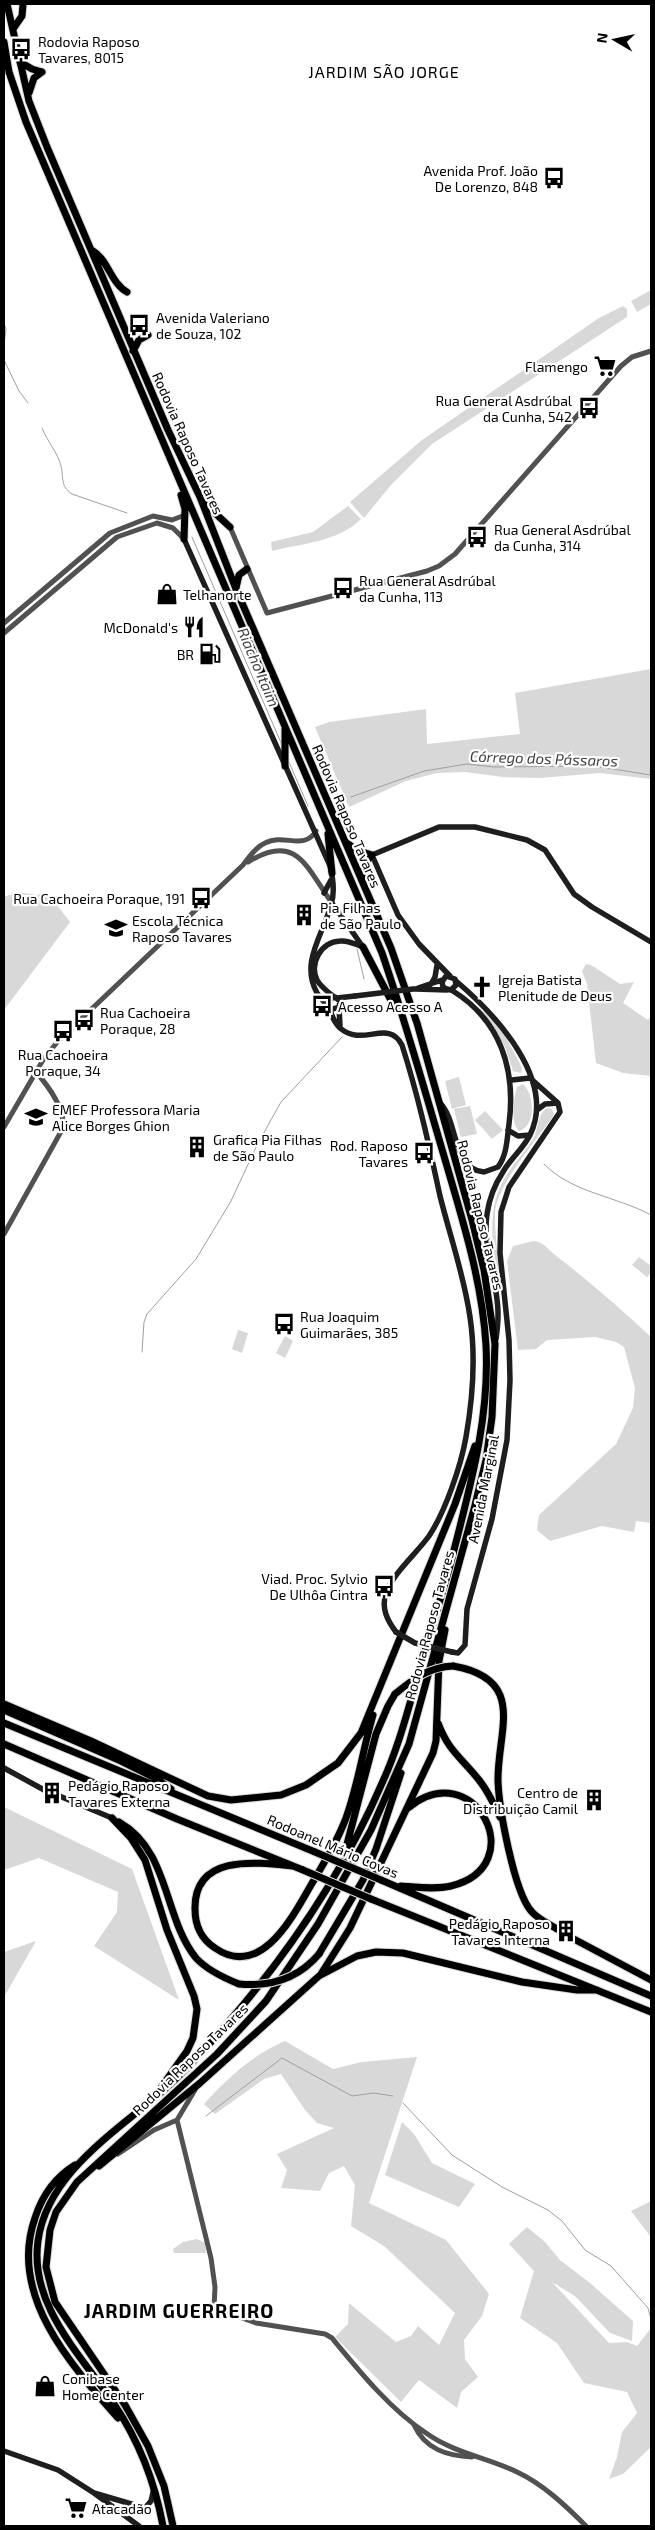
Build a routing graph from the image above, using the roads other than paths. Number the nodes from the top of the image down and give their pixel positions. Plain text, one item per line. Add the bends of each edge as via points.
1 (8, 4) edge
2 (23, 4) edge
3 (12, 29) junction
4 (4, 42) edge
5 (20, 62) junction
6 (4, 63) edge
7 (9, 72) junction
8 (29, 101) junction
9 (92, 251) junction
10 (127, 292) dead end
11 (148, 335) dead end
12 (134, 351) junction
13 (651, 352) edge
14 (178, 476) junction
15 (200, 497) junction
16 (185, 515) junction
17 (160, 516) junction
18 (162, 524) junction
19 (230, 527) joint
20 (184, 539) junction
21 (83, 555) junction
22 (87, 561) junction
23 (247, 569) junction
24 (236, 589) junction
25 (4, 623) edge
26 (4, 633) edge
27 (285, 724) junction
28 (285, 766) junction
29 (316, 831) junction
30 (329, 831) junction
31 (342, 838) junction
32 (372, 855) junction
33 (243, 865) junction
34 (332, 875) junction
35 (363, 884) junction
36 (324, 893) junction
37 (332, 903) junction
38 (651, 942) edge
39 (363, 947) junction
40 (437, 963) junction
41 (450, 976) junction
42 (443, 979) junction
43 (456, 981) junction
44 (431, 984) junction
45 (414, 989) junction
46 (450, 990) junction
47 (440, 991) junction
48 (462, 998) junction
49 (337, 1001) junction
50 (329, 1006) junction
51 (341, 1028) junction
52 (405, 1030) junction
53 (36, 1072) junction
54 (530, 1078) junction
55 (512, 1080) junction
56 (438, 1102) junction
57 (558, 1103) junction
58 (536, 1110) junction
59 (4, 1127) edge
60 (508, 1130) junction
61 (530, 1135) junction
62 (4, 1234) edge
63 (495, 1344) junction
64 (484, 1417) junction
65 (456, 1576) junction
66 (455, 1652) joint
67 (382, 1686) junction
68 (4, 1704) edge
69 (4, 1710) edge
70 (437, 1720) junction
71 (4, 1723) edge
72 (4, 1744) edge
73 (408, 1744) junction
74 (4, 1768) edge
75 (46, 1791) tunnel mouth
76 (177, 1794) junction
77 (57, 1795) tunnel mouth
78 (406, 1810) junction
79 (112, 1818) junction
80 (504, 1826) junction
81 (340, 1865) junction
82 (293, 1866) junction
83 (394, 1885) junction
84 (557, 1929) tunnel mouth
85 (572, 1938) tunnel mouth
86 (319, 1976) junction
87 (651, 1980) edge
88 (597, 1990) junction
89 (651, 1996) edge
90 (651, 2012) edge
91 (200, 2082) junction
92 (145, 2106) junction
93 (178, 2120) junction
94 (104, 2162) junction
95 (77, 2182) junction
96 (412, 2422) junction
97 (4, 2451) edge
98 (474, 2458) junction
99 (154, 2487) junction
100 (94, 2493) junction
101 (127, 2504) junction
102 (116, 2510) junction
103 (139, 2526) edge
104 (162, 2526) edge
105 (173, 2526) edge
106 (586, 2526) edge

1 - 3 highway, Rodovia Raposo Tavares
2 - 3 highway via 22,16
3 - 5 highway, Rodovia Raposo Tavares
4 - 7 highway, Rodovia Raposo Tavares
5 - 8 highway, Rodovia Raposo Tavares
5 - 8 highway via 42,72 31,83
6 - 7 highway
7 - 14 highway, Rodovia Raposo Tavares via 26,122
8 - 9 highway, Rodovia Raposo Tavares
9 - 10 highway
9 - 12 highway, Rodovia Raposo Tavares
11 - 12 highway via 139,340
12 - 15 highway, Rodovia Raposo Tavares
13 - 23 street via 632,358 621,366 470,538 439,566 267,613
14 - 16 highway via 176,481
14 - 27 highway, Rodovia Raposo Tavares
15 - 19 highway
15 - 24 highway, Rodovia Raposo Tavares
16 - 17 street via 172,520
16 - 20 highway
17 - 18 street
17 - 21 street via 114,531
18 - 20 street via 173,528
18 - 22 street via 117,537
19 - 23 street
20 - 28 main road
21 - 22 street
21 - 25 street
22 - 26 street
23 - 24 highway via 238,575
24 - 31 highway, Rodovia Raposo Tavares
27 - 28 highway
27 - 30 highway, Rodovia Raposo Tavares
28 - 29 main road
29 - 33 street via 309,840 280,839 264,843
29 - 34 main road
30 - 34 highway
30 - 52 highway, Rodovia Raposo Tavares via 382,953
31 - 32 highway via 356,850
31 - 35 highway, Rodovia Raposo Tavares
32 - 35 highway via 364,867
32 - 38 main road via 439,827 475,827 527,840 545,850 574,894
32 - 40 main road via 398,915
33 - 36 street via 271,850 288,852 301,860
33 - 53 street via 62,1037
34 - 36 main road
34 - 37 main road
35 - 56 highway, Rodovia Raposo Tavares via 417,1023
36 - 37 street
37 - 39 main road
37 - 50 main road via 309,970 318,994
39 - 49 main road via 338,941 329,943 319,953 316,975 320,984
39 - 52 highway
40 - 41 main road
40 - 42 main road
40 - 44 main road
41 - 42 main road
41 - 43 main road
42 - 44 main road
42 - 46 main road via 442,986
43 - 46 main road
43 - 54 main road via 511,1038
44 - 45 main road
45 - 47 main road
45 - 49 main road, bridge
46 - 47 main road
46 - 48 main road
47 - 48 main road
48 - 55 main road via 478,1012 497,1037
49 - 50 main road via 330,999
49 - 50 main road via 335,1009
49 - 51 main road
50 - 51 main road
51 - 66 main road, Rodovia Raposo Tavares, bridge via 357,1037 389,1033 402,1045 422,1113 470,1316 472,1396 464,1446 430,1534 386,1593 385,1610 388,1622 396,1632 415,1643
52 - 64 highway, Rodovia Raposo Tavares via 459,1207 479,1287 486,1346
53 - 59 street
53 - 62 street via 61,1110 63,1128
54 - 55 main road
54 - 57 main road
54 - 58 main road
55 - 60 main road
56 - 60 main road via 448,1114 463,1159 473,1170 484,1172 498,1167
56 - 63 highway, Rodovia Raposo Tavares via 484,1270
57 - 58 main road via 545,1104
57 - 66 main road, Avenida Marginal via 558,1116 509,1186 501,1212 500,1253 509,1340 507,1440 492,1519 467,1609 465,1645
58 - 61 main road
60 - 61 main road via 518,1136
61 - 63 main road via 503,1171 488,1212 489,1251 498,1317
63 - 65 highway, Rodovia Raposo Tavares via 492,1417 486,1460
64 - 67 highway via 455,1504 410,1609
64 - 81 highway, Rodovia Raposo Tavares via 473,1477 402,1732 384,1780
65 - 70 highway via 439,1661
65 - 73 highway, Rodovia Raposo Tavares
67 - 68 highway via 350,1750 326,1772 281,1795 231,1800 208,1796
67 - 82 highway via 339,1835 288,1924 273,1942 245,1956 218,1950 204,1939 195,1908 202,1883 212,1874 222,1867 250,1862
69 - 76 highway via 157,1778
70 - 78 highway via 433,1753
70 - 80 highway via 446,1743 478,1779
71 - 76 highway, Rodoanel Mário Covas
72 - 82 highway
73 - 79 highway, bridge via 396,1790 363,1880 319,1954 289,1978 271,1984 239,1984 210,1970 197,1958 151,1854 140,1837
73 - 95 highway, Rodovia Raposo Tavares via 371,1830 303,1948 266,2001 217,2054
74 - 75 main road
76 - 83 highway, Rodoanel Mário Covas, bridge
77 - 79 main road
78 - 83 highway via 431,1795 442,1793 466,1798 478,1806 490,1827 491,1849 478,1873 459,1883 431,1888
78 - 86 highway via 350,1928
79 - 92 highway via 131,1838 145,1860 197,2009 193,2038 187,2051
80 - 81 highway, bridge via 498,1782 505,1720 502,1702 496,1688 472,1669 440,1666 426,1671 395,1694 388,1706 376,1734
80 - 84 highway via 527,1906
81 - 92 highway, Rodovia Raposo Tavares via 267,1976 209,2044
82 - 88 highway, bridge
83 - 89 highway, Rodoanel Mário Covas
85 - 87 highway
86 - 88 highway via 357,1956 386,1951 522,1982
86 - 91 highway
88 - 90 highway
91 - 93 street
91 - 94 highway
92 - 99 highway, Rodovia Raposo Tavares via 87,2156 63,2182 46,2210 37,2242 38,2279 44,2299 72,2347 127,2427
93 - 94 street via 154,2130
93 - 96 street via 213,2267 214,2308 256,2323 325,2334 332,2338 361,2373
94 - 95 highway
95 - 105 highway, Rodovia Raposo Tavares via 56,2212 50,2230 46,2253 50,2288 65,2320 125,2405 148,2446 164,2486
96 - 98 street via 426,2434
96 - 98 street via 419,2436 432,2448
97 - 100 main road via 58,2470
98 - 106 street via 518,2472 553,2496
99 - 101 main road via 148,2506
99 - 104 highway, Rodovia Raposo Tavares
100 - 101 main road
100 - 102 main road
101 - 102 main road
102 - 103 main road

